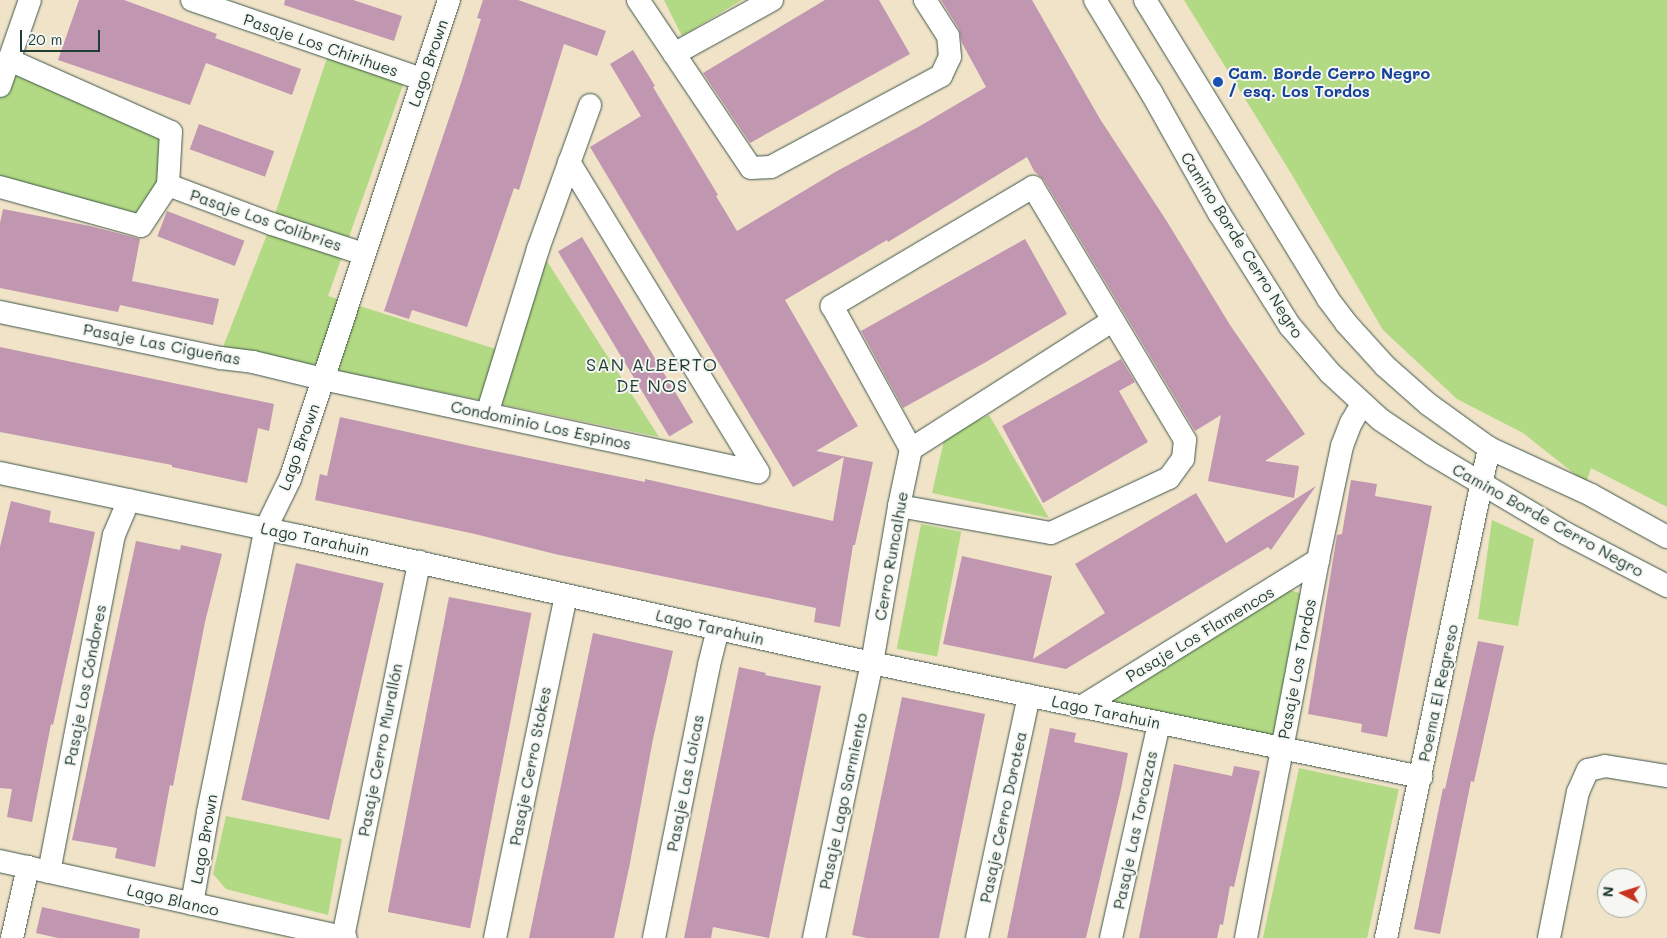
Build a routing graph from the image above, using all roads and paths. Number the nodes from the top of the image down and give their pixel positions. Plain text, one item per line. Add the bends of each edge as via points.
1 (30, 0) edge
2 (192, 0) edge
3 (449, 0) edge
4 (638, 0) edge
5 (772, 0) edge
6 (925, 0) edge
7 (1095, 0) edge
8 (1145, 0) edge
9 (674, 54) junction
10 (9, 60) junction
11 (422, 79) junction
12 (0, 86) edge
13 (590, 105) dead end
14 (569, 162) junction
15 (168, 185) junction
16 (0, 187) edge
17 (364, 254) junction
18 (0, 312) edge
19 (1112, 322) junction
20 (323, 379) junction
21 (1362, 404) junction
22 (487, 414) junction
23 (1489, 448) junction
24 (911, 449) junction
25 (0, 473) edge
26 (1482, 484) junction
27 (129, 500) junction
28 (899, 506) junction
29 (266, 528) junction
30 (1667, 537) edge
31 (1318, 560) junction
32 (419, 562) junction
33 (1667, 586) edge
34 (566, 595) junction
35 (718, 629) junction
36 (872, 663) junction
37 (1029, 696) junction
38 (1081, 707) junction
39 (1159, 723) junction
40 (1282, 748) junction
41 (1667, 776) edge
42 (1421, 777) junction
43 (0, 861) edge
44 (38, 870) junction
45 (192, 904) junction
46 (12, 938) edge
47 (344, 938) edge
48 (495, 938) edge
49 (654, 938) edge
50 (814, 938) edge
51 (977, 938) edge
52 (1111, 938) edge
53 (1246, 938) edge
54 (1386, 938) edge
55 (1549, 938) edge

1 - 10 street
2 - 11 street, Pasaje Los Chirihues
3 - 11 street, Lago Brown
4 - 9 street
5 - 9 street
6 - 9 street via 948,36 950,57 941,76 771,168 751,168
7 - 21 street, Camino Borde Cerro Negro via 1219,213 1290,326 1309,351
8 - 23 street via 1313,275 1346,323 1406,385
10 - 12 street
10 - 15 street via 171,132
11 - 17 street, Lago Brown
13 - 14 street
14 - 22 street via 538,249
14 - 22 street, Condominio Los Espinos via 758,472
15 - 16 street via 141,226
15 - 17 street, Pasaje Los Colibries
17 - 20 street, Lago Brown
18 - 20 street, Pasaje Las Cigueñas
19 - 24 street
19 - 24 street via 1033,187 832,306
19 - 28 street via 1185,440 1183,459 1169,478 1051,533
20 - 22 street, Condominio Los Espinos
20 - 29 street, Lago Brown via 290,479
21 - 26 street, Camino Borde Cerro Negro via 1381,420
21 - 31 street, Pasaje Los Tordos via 1342,446
23 - 26 street, Poema El Regreso
23 - 30 street via 1591,495
24 - 28 street, Cerro Runcalhue
25 - 27 street, Lago Tarahuin
26 - 33 street, Camino Borde Cerro Negro via 1565,533
26 - 42 street, Poema El Regreso
27 - 29 street, Lago Tarahuin
27 - 44 street, Pasaje Los Cóndores via 114,535
28 - 36 street, Cerro Runcalhue
29 - 32 street, Lago Tarahuin
29 - 45 street, Lago Brown
31 - 38 street, Pasaje Los Flamencos
31 - 40 street, Pasaje Los Tordos
32 - 34 street, Lago Tarahuin
32 - 47 street, Pasaje Cerro Murallón
34 - 35 street, Lago Tarahuin
34 - 48 street, Pasaje Cerro Stokes
35 - 36 street, Lago Tarahuin
35 - 49 street, Pasaje Las Loicas
36 - 37 street, Lago Tarahuin
36 - 50 street, Pasaje Lago Sarmiento
37 - 38 street, Lago Tarahuin
37 - 51 street, Pasaje Cerro Dorotea
38 - 39 street, Lago Tarahuin
39 - 40 street, Lago Tarahuin
39 - 52 street, Pasaje Las Torcazas
40 - 42 street, Lago Tarahuin
40 - 53 street, Pasaje Los Tordos
41 - 55 street via 1605,766 1588,770 1578,792
42 - 54 street, Poema El Regreso
43 - 44 street, Lago Blanco
44 - 45 street, Lago Blanco
44 - 46 street, Pasaje Los Cóndores
45 - 47 street, Lago Blanco

